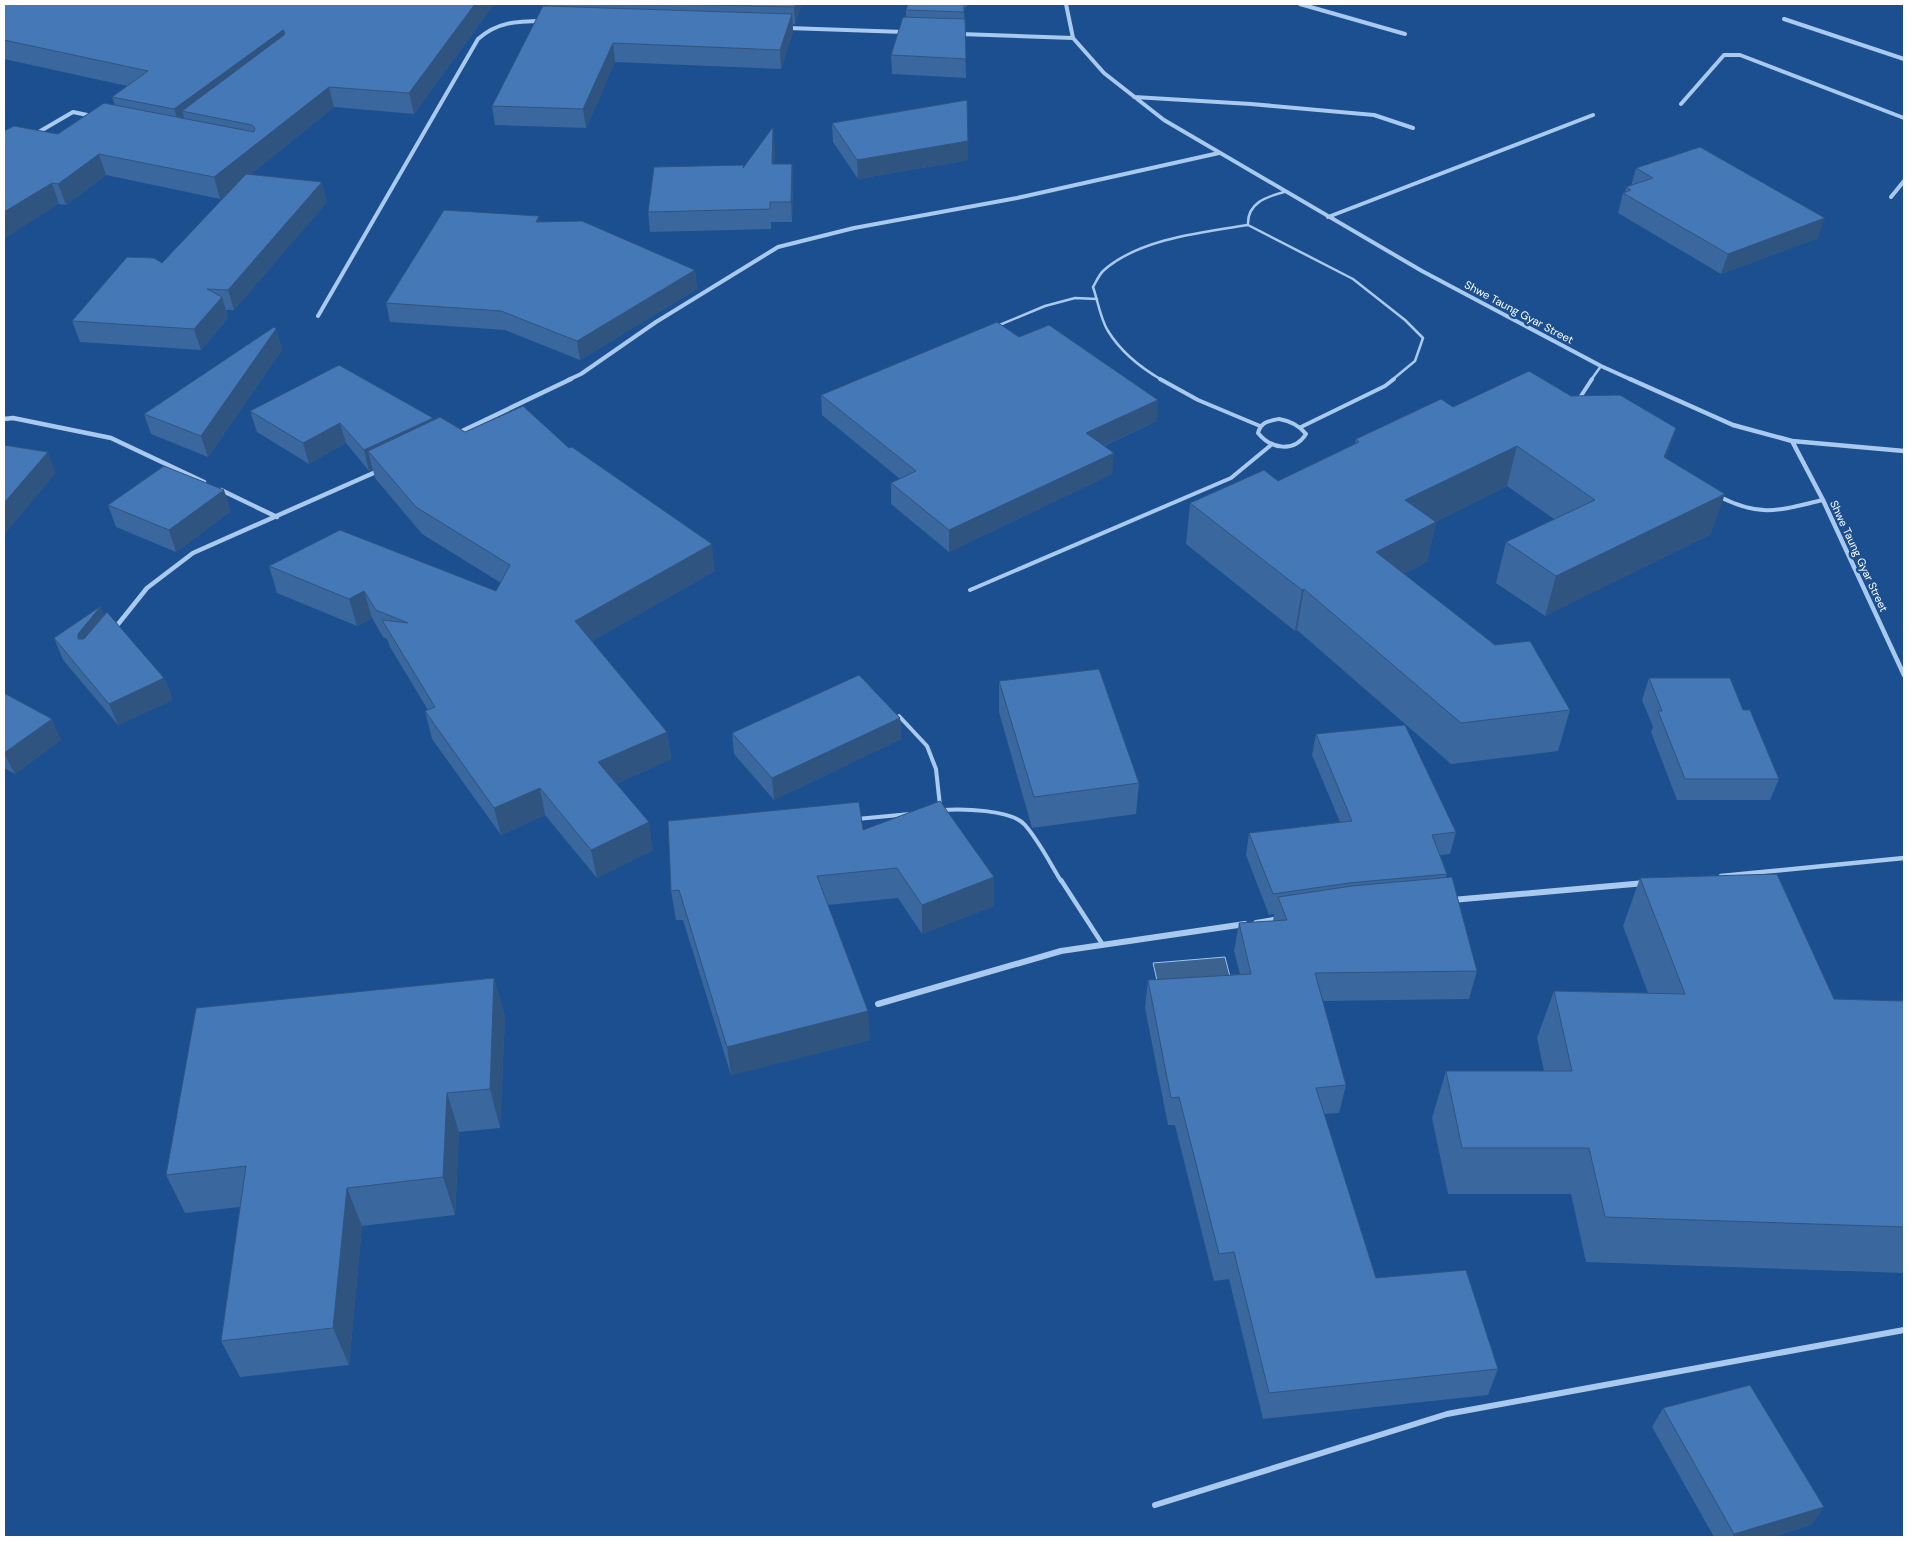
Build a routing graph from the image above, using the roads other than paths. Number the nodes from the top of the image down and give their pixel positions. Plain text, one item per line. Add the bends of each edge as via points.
1 (1066, 4) edge
2 (1300, 4) edge
3 (1784, 19) dead end
4 (544, 21) edge
5 (787, 28) edge
6 (905, 32) edge
7 (954, 34) edge
8 (1405, 34) dead end
9 (1073, 38) junction
10 (1904, 59) edge
11 (1134, 97) junction
12 (1681, 104) dead end
13 (1594, 115) dead end
14 (100, 118) edge
15 (1904, 118) edge
16 (1413, 128) dead end
17 (34, 135) edge
18 (1219, 153) junction
19 (1904, 181) edge
20 (1284, 192) junction
21 (1891, 197) dead end
22 (1328, 217) junction
23 (1248, 225) junction
24 (1097, 299) junction
25 (318, 316) dead end
26 (991, 328) edge
27 (1601, 366) junction
28 (1578, 407) edge
29 (4, 419) edge
30 (1260, 426) junction
31 (1301, 427) junction
32 (451, 437) edge
33 (1792, 441) junction
34 (1271, 445) junction
35 (1904, 451) edge
36 (382, 470) edge
37 (207, 483) edge
38 (216, 488) edge
39 (1716, 494) edge
40 (1823, 500) junction
41 (277, 516) junction
42 (970, 590) dead end
43 (113, 630) edge
44 (1904, 675) edge
45 (898, 716) edge
46 (911, 814) edge
47 (853, 820) edge
48 (1904, 858) edge
49 (1717, 876) edge
50 (1649, 883) edge
51 (1443, 901) edge
52 (1287, 918) edge
53 (1103, 945) junction
54 (878, 1004) dead end
55 (1904, 1330) edge
56 (1155, 1505) dead end

1 - 9 street, Shwe Taung Gyar Street
2 - 8 street
3 - 10 street
4 - 25 street via 501,24 489,28 478,39
5 - 6 street
7 - 9 street
9 - 11 street, Shwe Taung Gyar Street via 1104,73
11 - 16 street via 1374,115
11 - 18 street, Shwe Taung Gyar Street via 1164,120
12 - 15 street via 1724,55 1732,54
13 - 22 street
14 - 17 street via 73,112
18 - 20 street, Shwe Taung Gyar Street
18 - 32 street via 1017,198 854,228 778,247 694,298 581,374
19 - 21 street
20 - 22 street, Shwe Taung Gyar Street
20 - 23 lane via 1252,205 1247,216
22 - 27 street, Shwe Taung Gyar Street via 1422,272
23 - 24 lane via 1195,232 1123,257 1102,272 1093,287
23 - 31 lane via 1354,279 1423,338 1415,361 1385,386
24 - 26 lane via 1075,298 1045,306
24 - 30 lane via 1108,331 1122,349 1158,378 1207,404
27 - 28 lane via 1580,395
27 - 33 street, Shwe Taung Gyar Street via 1733,426
29 - 37 street via 13,418 111,438
30 - 31 lane via 1267,421 1279,420
30 - 34 lane via 1258,433 1262,440
31 - 34 lane via 1306,434 1303,441 1295,446
33 - 35 street
33 - 40 street, Shwe Taung Gyar Street
34 - 42 lane via 1232,478
36 - 41 street
38 - 41 street
39 - 40 lane via 1749,511 1765,513
40 - 44 street, Shwe Taung Gyar Street
41 - 43 street via 193,553 147,588
45 - 53 lane via 926,746 936,769 940,810 958,808 998,812 1024,823
46 - 47 lane
48 - 49 street
50 - 51 street
52 - 53 street
53 - 54 street via 1061,951
55 - 56 street via 1447,1414

